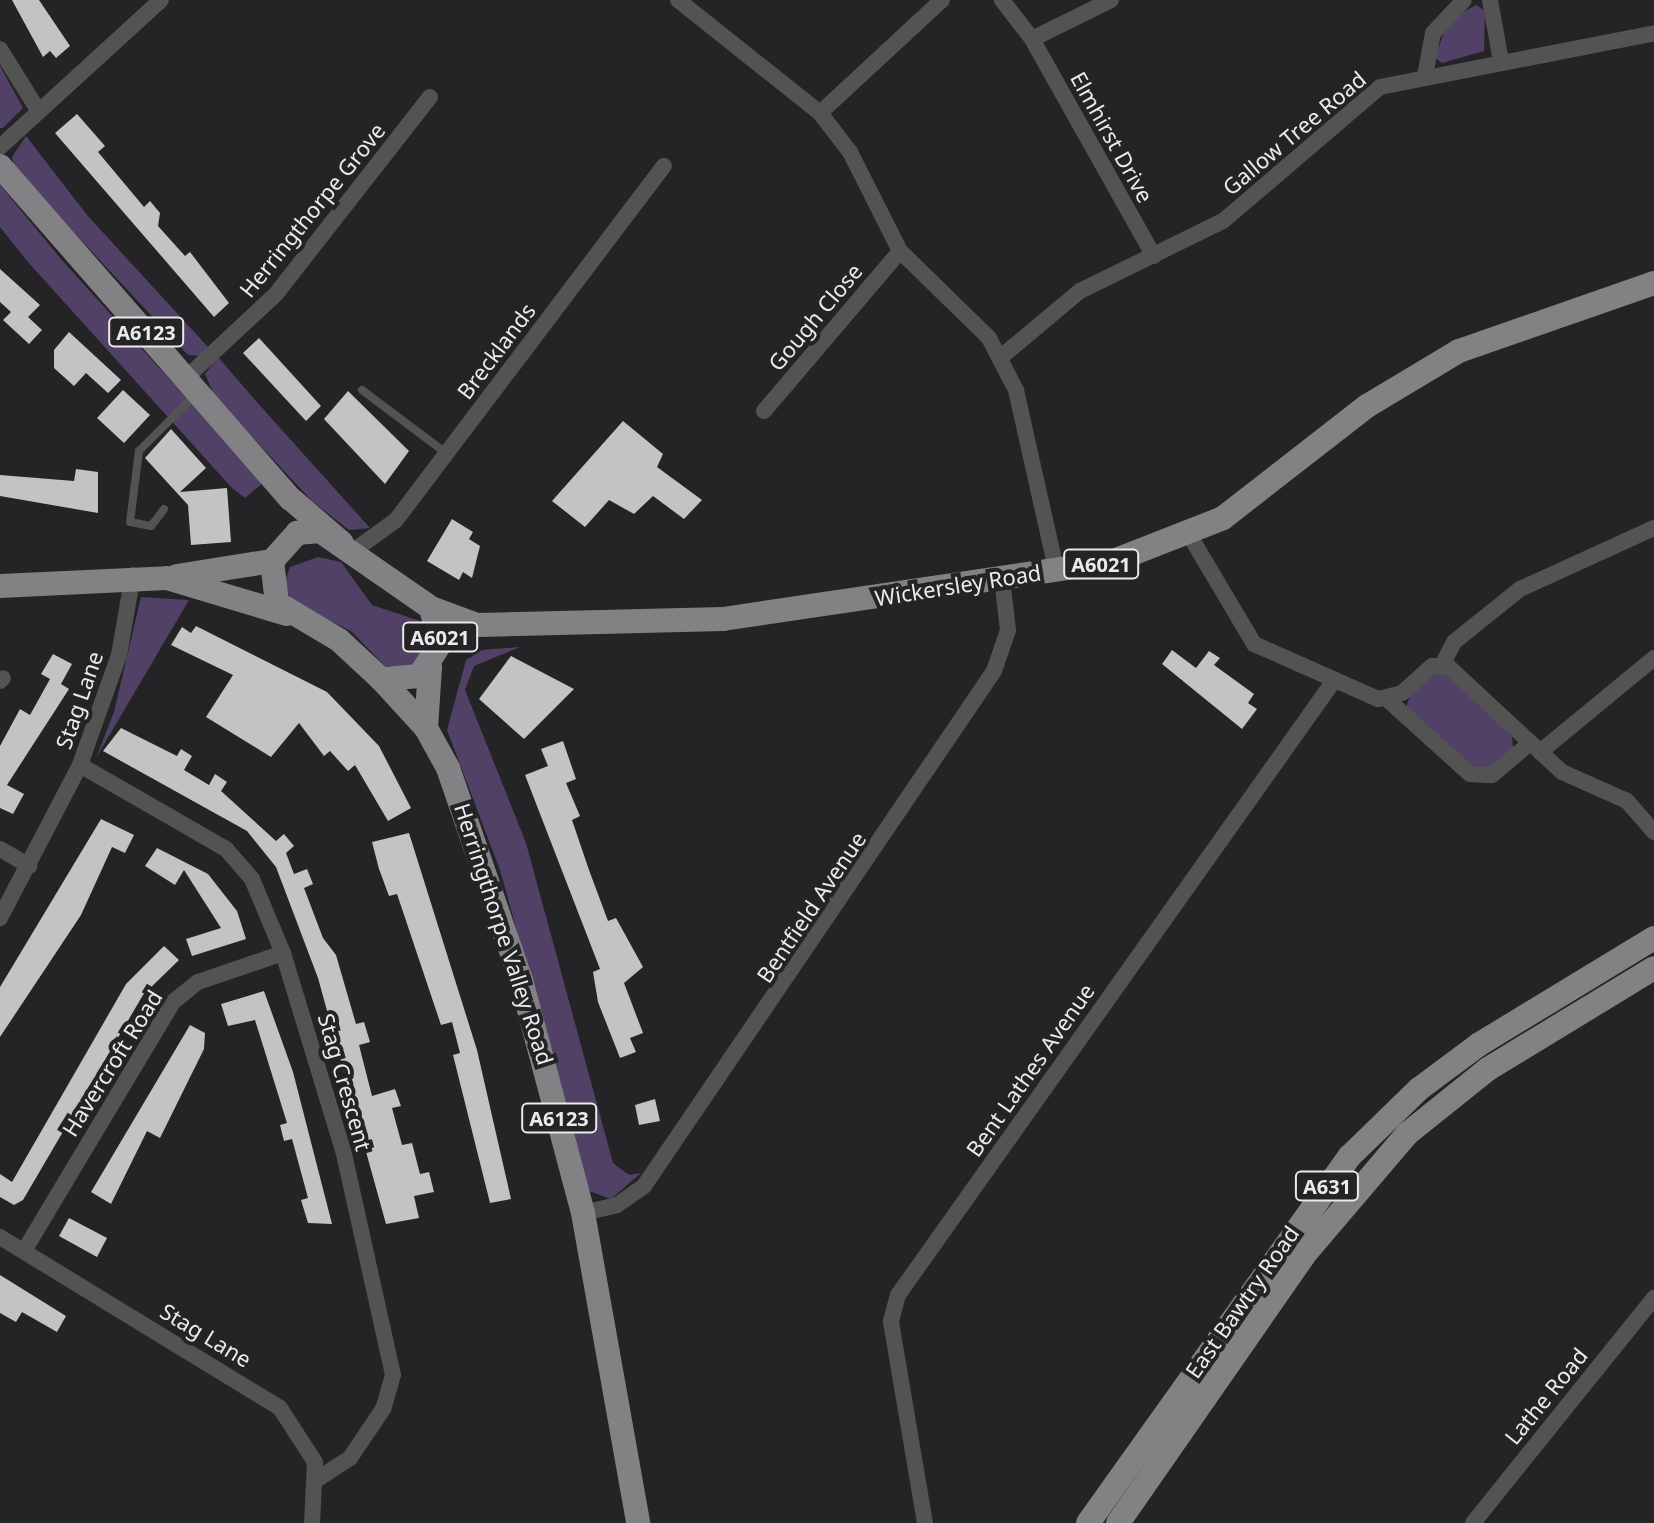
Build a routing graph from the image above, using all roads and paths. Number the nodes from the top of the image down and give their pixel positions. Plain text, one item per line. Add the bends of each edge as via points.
1 (161, 0) edge
2 (678, 0) edge
3 (942, 0) edge
4 (1002, 0) edge
5 (1111, 0) edge
6 (1464, 0) edge
7 (1490, 0) edge
8 (1654, 33) edge
9 (1032, 39) junction
10 (0, 49) edge
11 (1501, 62) junction
12 (1425, 76) junction
13 (430, 97) dead end
14 (38, 110) junction
15 (820, 113) junction
16 (0, 147) edge
17 (0, 166) edge
18 (664, 166) dead end
19 (900, 251) junction
20 (1154, 256) junction
21 (1654, 283) edge
22 (1001, 357) junction
23 (194, 384) junction
24 (362, 390) dead end
25 (764, 411) dead end
26 (446, 453) junction
27 (291, 499) junction
28 (164, 509) dead end
29 (1654, 528) edge
30 (1190, 536) junction
31 (347, 548) junction
32 (278, 552) junction
33 (1056, 569) junction
34 (133, 575) junction
35 (167, 578) junction
36 (1002, 579) junction
37 (0, 586) edge
38 (431, 608) junction
39 (287, 614) junction
40 (477, 625) junction
41 (1654, 658) edge
42 (433, 663) junction
43 (1442, 665) junction
44 (381, 679) junction
45 (1333, 682) junction
46 (1388, 700) junction
47 (426, 728) junction
48 (1534, 748) junction
49 (80, 765) junction
50 (1654, 832) edge
51 (0, 849) edge
52 (29, 866) junction
53 (0, 918) edge
54 (1654, 938) edge
55 (283, 953) junction
56 (1654, 968) edge
57 (583, 1213) junction
58 (0, 1237) edge
59 (24, 1251) junction
60 (1654, 1298) edge
61 (318, 1479) junction
62 (312, 1523) edge
63 (638, 1523) edge
64 (925, 1523) edge
65 (1088, 1523) edge
66 (1118, 1523) edge
67 (1473, 1523) edge

1 - 14 street
2 - 15 street
3 - 15 street
4 - 9 street, Elmhirst Drive
5 - 9 street
6 - 12 street via 1433,33
7 - 11 street
8 - 11 street, Gallow Tree Road
9 - 20 street, Elmhirst Drive
10 - 14 street
11 - 12 street, Gallow Tree Road
12 - 20 street, Gallow Tree Road via 1380,87 1223,221
13 - 23 street, Herringthorpe Grove via 276,294
14 - 16 street
15 - 19 street via 850,152
17 - 23 main road, A6123
18 - 26 street, Brecklands
19 - 22 street
19 - 25 street, Gough Close
20 - 22 street, Gallow Tree Road via 1080,291
21 - 30 main road, Wickersley Road / A6021 via 1459,351 1367,406 1251,500
22 - 33 street via 1016,390
23 - 27 main road, A6123
23 - 28 lane via 139,451 130,522 151,526
24 - 26 lane
26 - 31 street, Brecklands via 396,520
27 - 31 main road, A6123
27 - 32 main road
29 - 43 street via 1520,589 1454,642
30 - 33 main road, Wickersley Road / A6021 via 1111,562
30 - 45 street via 1254,644
31 - 32 main road, A6021 via 311,530
31 - 38 main road, A6021
32 - 35 main road, A6021
32 - 39 main road via 271,594
33 - 36 main road, Wickersley Road / A6021
34 - 35 main road, A6021
34 - 37 main road, A6021
34 - 49 street, Stag Lane via 119,655
35 - 39 main road, A6021
36 - 40 main road, Wickersley Road / A6021 via 723,619
36 - 57 street, Bentfield Avenue via 1008,630 986,684 644,1186 617,1205
38 - 40 main road, Wickersley Road / A6021
38 - 42 main road, A6021 via 441,632
39 - 44 main road, A6021 via 339,640
40 - 42 main road, A6021
41 - 48 street
42 - 44 main road, A6021 via 409,679
42 - 47 main road, Herringthorpe Valley Road / A6123
43 - 46 street
43 - 48 street
44 - 47 main road, Herringthorpe Valley Road / A6123
45 - 46 street
45 - 64 street, Bent Lathes Avenue via 898,1295 891,1321
46 - 48 street via 1470,774 1492,775
47 - 57 main road, Herringthorpe Valley Road / A6123 via 487,870
48 - 50 street via 1562,772 1627,801
49 - 52 street, Stag Lane
49 - 55 street, Stag Crescent via 226,849 252,879
51 - 52 street
52 - 53 street, Stag Lane
54 - 65 main road, East Bawtry Road / A631 via 1478,1045 1419,1089 1350,1156
55 - 59 street, Havercroft Road via 198,982 173,1002
55 - 61 street, Stag Crescent via 344,1154 393,1375 383,1409 350,1458
56 - 66 main road, East Bawtry Road / A631 via 1488,1069 1407,1134 1304,1255
57 - 63 main road, Herringthorpe Valley Road / A6123
58 - 59 street, Stag Lane
59 - 61 street, Stag Lane via 268,1398 302,1434
60 - 67 street, Lathe Road
61 - 62 street, Stag Lane

